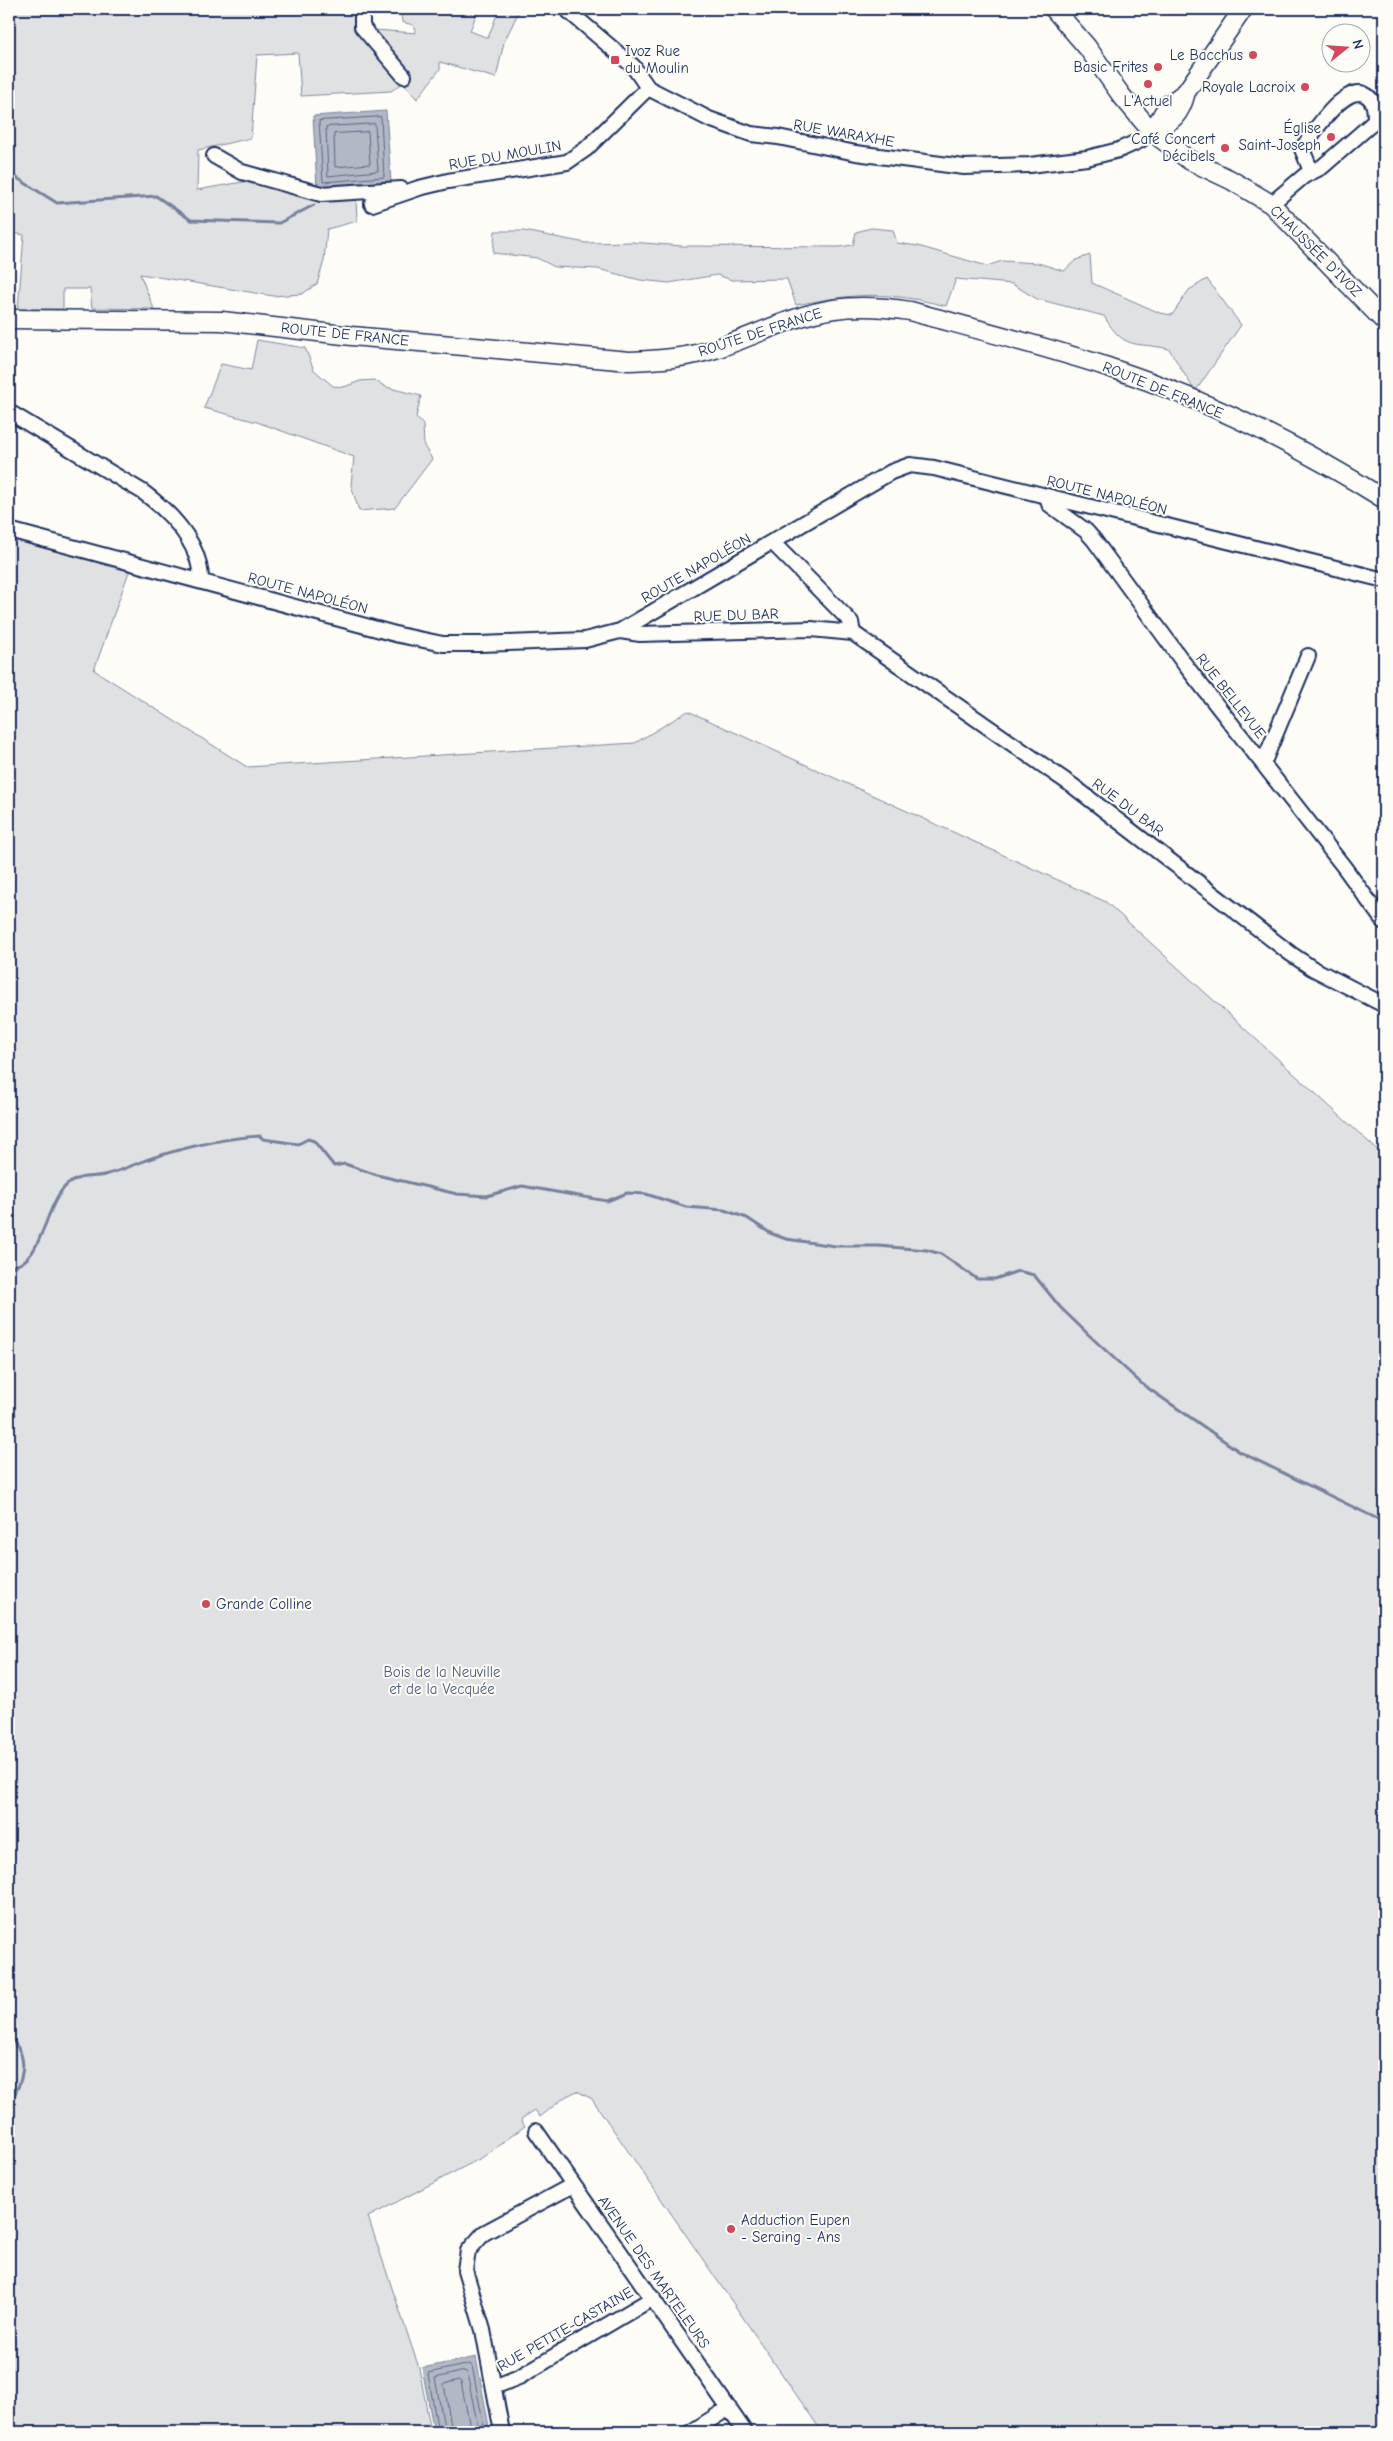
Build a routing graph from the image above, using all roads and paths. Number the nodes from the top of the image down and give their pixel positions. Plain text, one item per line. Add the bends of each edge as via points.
1 (362, 9) edge
2 (566, 9) edge
3 (1054, 9) edge
4 (1244, 9) edge
5 (404, 76) dead end
6 (648, 88) junction
7 (1152, 132) junction
8 (214, 156) dead end
9 (1311, 171) junction
10 (419, 188) junction
11 (372, 204) dead end
12 (1270, 204) junction
13 (9, 319) edge
14 (1384, 321) edge
15 (9, 412) edge
16 (1048, 497) junction
17 (1384, 500) edge
18 (9, 530) edge
19 (772, 542) junction
20 (1384, 580) edge
21 (201, 582) junction
22 (620, 631) junction
23 (853, 632) junction
24 (1308, 656) dead end
25 (1263, 764) junction
26 (1384, 922) edge
27 (1384, 1005) edge
28 (536, 2131) dead end
29 (573, 2185) junction
30 (652, 2298) junction
31 (494, 2387) junction
32 (729, 2408) junction
33 (502, 2432) edge
34 (691, 2432) edge
35 (745, 2432) edge

1 - 5 street via 362,27
2 - 6 street, RUE WARAXHE via 633,66
3 - 7 main road, CHAUSSÉE D'IVOZ via 1087,46
4 - 7 main road via 1186,92 1182,108 1173,120
6 - 7 street, RUE WARAXHE via 709,119 751,134 956,168 1030,165 1087,158 1119,150
6 - 10 street, RUE DU MOULIN via 586,149 567,162
7 - 12 main road, CHAUSSÉE D'IVOZ via 1189,160
8 - 10 street via 242,172 321,194
9 - 9 street via 1322,167 1375,121 1375,108 1369,96 1360,92 1344,97 1314,132 1302,149
9 - 12 street
10 - 11 street, RUE DU MOULIN
12 - 14 main road, CHAUSSÉE D'IVOZ
13 - 17 main road, ROUTE DE FRANCE via 222,322 629,361 668,359 713,349 804,316 834,309 851,306 891,308 1081,359 1172,391 1294,446
15 - 21 street via 158,503 173,518 195,552 201,568
16 - 19 street, ROUTE NAPOLÉON via 910,464
16 - 20 street, ROUTE NAPOLÉON
16 - 25 street, RUE BELLEVUE via 1049,504 1094,540
18 - 21 street, ROUTE NAPOLÉON
19 - 22 street, ROUTE NAPOLÉON
19 - 23 street, RUE DU BAR via 851,622
21 - 22 street, ROUTE NAPOLÉON via 442,644 584,640
22 - 23 street, RUE DU BAR via 640,634 811,629
23 - 27 street, RUE DU BAR via 1072,786 1291,954
24 - 25 street
25 - 26 street, RUE BELLEVUE
28 - 29 street, AVENUE DES MARTELEURS
29 - 30 street, AVENUE DES MARTELEURS
29 - 31 street via 484,2233 468,2251 466,2279 483,2330
30 - 31 street, RUE PETITE-CASTAINE via 519,2377
30 - 32 street, AVENUE DES MARTELEURS
31 - 33 street
32 - 34 street
32 - 35 street, AVENUE DES MARTELEURS

